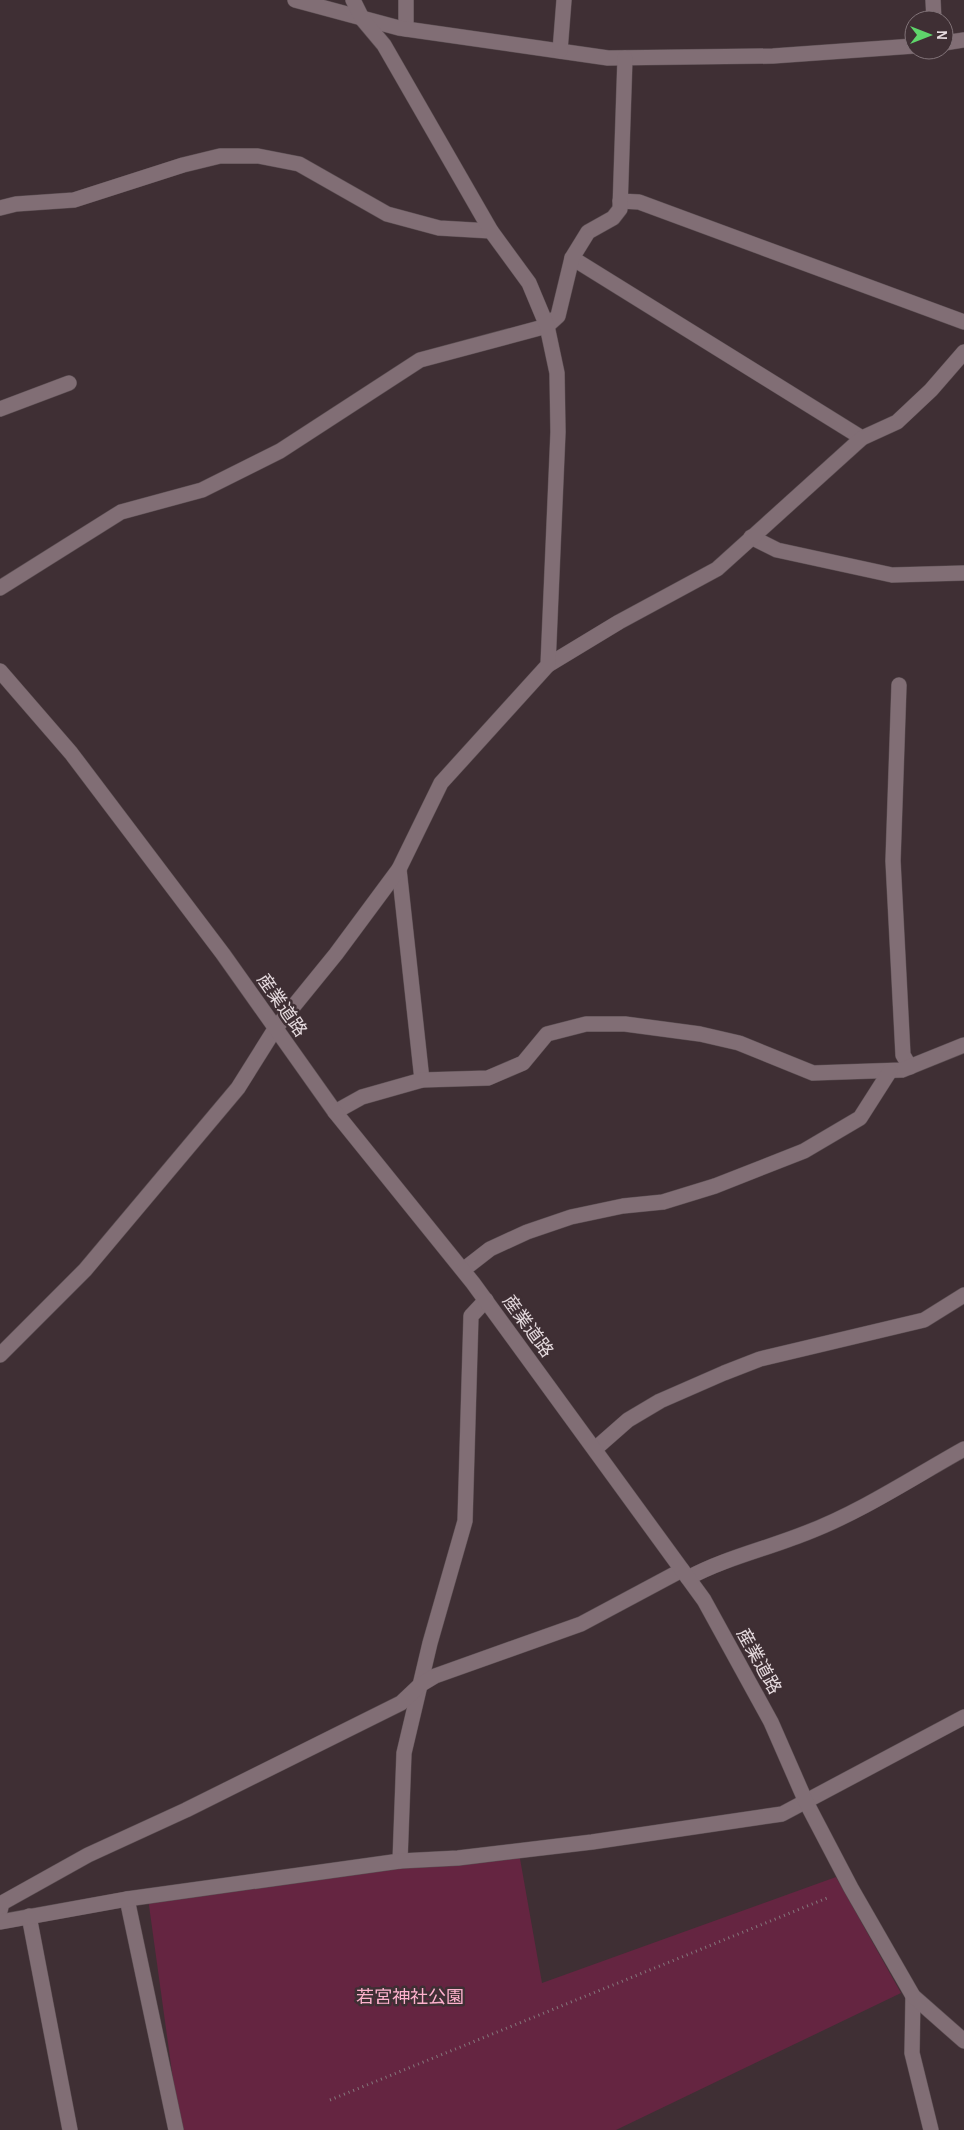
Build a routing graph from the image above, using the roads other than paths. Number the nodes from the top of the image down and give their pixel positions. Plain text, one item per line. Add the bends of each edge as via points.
1 (295, 0) edge
2 (354, 0) edge
3 (406, 0) edge
4 (564, 0) edge
5 (363, 20) junction
6 (406, 29) junction
7 (904, 47) edge
8 (560, 51) junction
9 (626, 58) junction
10 (620, 201) junction
11 (0, 208) edge
12 (491, 231) junction
13 (572, 258) junction
14 (964, 322) edge
15 (547, 326) junction
16 (964, 352) edge
17 (68, 383) dead end
18 (0, 410) edge
19 (862, 438) junction
20 (751, 537) junction
21 (964, 573) edge
22 (0, 588) edge
23 (548, 665) junction
24 (0, 671) edge
25 (899, 685) dead end
26 (399, 869) junction
27 (275, 1029) junction
28 (964, 1045) edge
29 (910, 1067) junction
30 (890, 1071) junction
31 (422, 1080) junction
32 (335, 1112) junction
33 (463, 1270) junction
34 (964, 1295) edge
35 (486, 1300) junction
36 (0, 1356) edge
37 (595, 1449) junction
38 (964, 1449) edge
39 (685, 1574) junction
40 (420, 1684) junction
41 (964, 1717) edge
42 (806, 1802) junction
43 (400, 1861) junction
44 (128, 1900) junction
45 (0, 1911) edge
46 (29, 1916) junction
47 (0, 1922) edge
48 (914, 1996) junction
49 (964, 2041) edge
50 (70, 2130) edge
51 (176, 2130) edge
52 (931, 2130) edge

1 - 5 street
2 - 5 street
3 - 6 street
4 - 8 street
5 - 6 street
5 - 12 street via 384,45
6 - 8 street
7 - 9 street via 772,56
8 - 9 street
9 - 10 street
10 - 13 street via 620,209 613,218 588,232
10 - 14 street via 640,202
11 - 12 street via 74,200 220,156 258,156 299,164 387,214 439,228
12 - 15 street via 529,283
13 - 15 street via 558,316
13 - 19 street
15 - 22 street via 420,360 280,451 202,490 121,512
15 - 23 street via 557,373 558,432
16 - 19 street via 897,422
17 - 18 street
19 - 20 street
20 - 21 street via 777,550 892,575
20 - 23 street via 717,569
23 - 26 street via 441,783
24 - 27 street, 産業道路 via 71,753 224,954
25 - 29 street via 893,861 903,1055
26 - 27 street via 331,961
26 - 31 street
27 - 32 street, 産業道路
27 - 36 street via 238,1088 91,1263
28 - 29 street
29 - 30 street
30 - 31 street via 813,1072 739,1043 700,1034 626,1024 586,1024 547,1034 523,1063 488,1078
30 - 33 street via 860,1118 804,1151 715,1186 663,1202 571,1217 527,1232 490,1249
31 - 32 street via 362,1098
32 - 33 street, 産業道路
33 - 35 street, 産業道路
34 - 37 street via 924,1320 760,1359 724,1372 660,1401 628,1420
35 - 37 street, 産業道路
35 - 40 street via 470,1316 466,1521
37 - 39 street, 産業道路
38 - 39 street via 806,1533
39 - 40 street via 580,1624 460,1666
39 - 42 street, 産業道路 via 704,1600 771,1722
40 - 43 street via 404,1753
40 - 45 street via 401,1703 341,1734 30,1885 2,1903
41 - 42 street
42 - 43 street via 782,1814 592,1842 458,1858
42 - 48 street, 産業道路 via 851,1888
43 - 44 street
44 - 46 street
44 - 51 street
46 - 47 street
46 - 50 street
48 - 49 street, 産業道路
48 - 52 street via 912,2053

